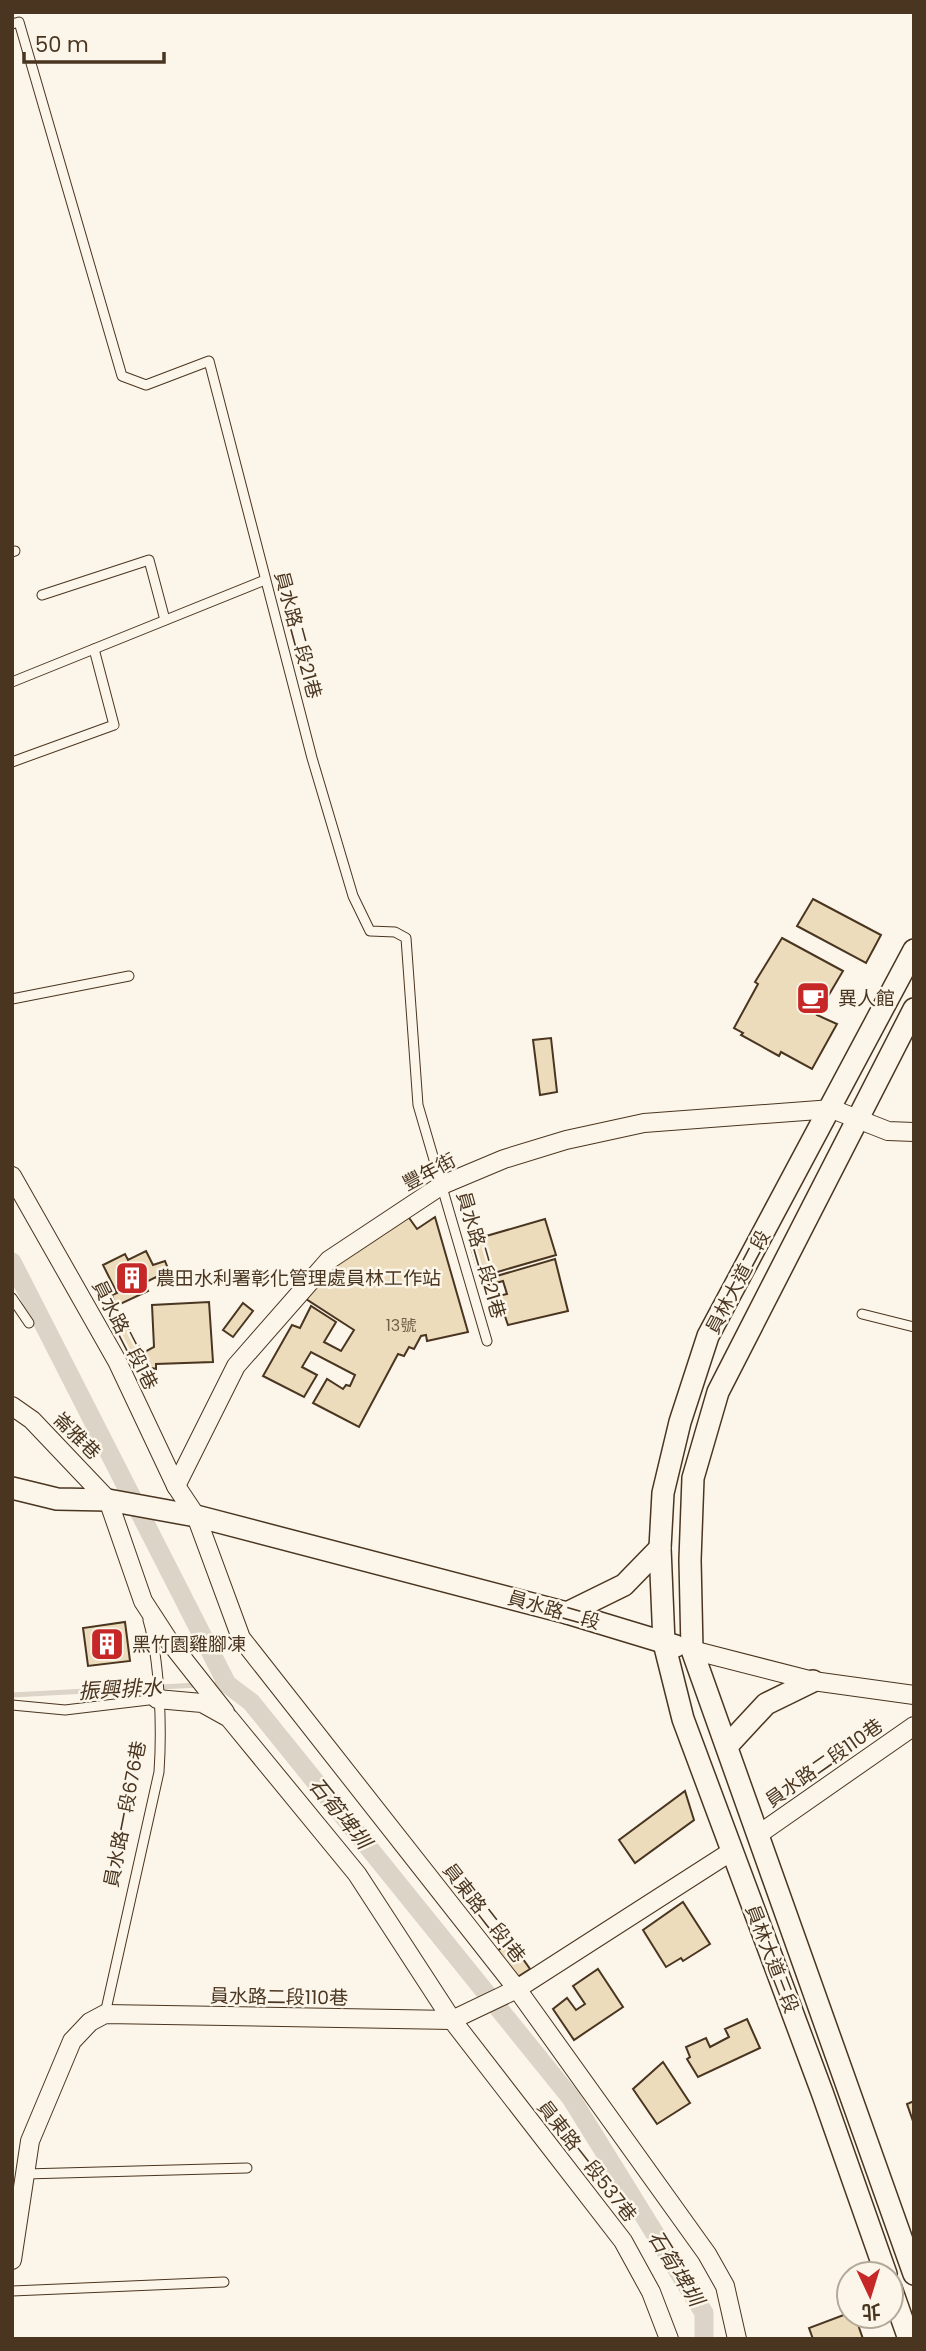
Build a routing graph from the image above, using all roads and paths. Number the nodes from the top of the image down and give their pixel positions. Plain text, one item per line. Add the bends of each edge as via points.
1 (12, 24) edge
2 (265, 580) junction
3 (41, 595) dead end
4 (165, 620) junction
5 (94, 649) junction
6 (12, 682) edge
7 (12, 762) edge
8 (914, 950) edge
9 (129, 976) dead end
10 (12, 999) edge
11 (914, 1009) edge
12 (832, 1108) junction
13 (858, 1119) junction
14 (914, 1132) edge
15 (12, 1176) edge
16 (442, 1185) junction
17 (12, 1298) edge
18 (863, 1314) dead end
19 (29, 1323) dead end
20 (914, 1327) edge
21 (487, 1341) dead end
22 (12, 1406) edge
23 (176, 1486) junction
24 (12, 1488) edge
25 (108, 1500) junction
26 (196, 1516) junction
27 (660, 1548) junction
28 (568, 1613) junction
29 (162, 1643) junction
30 (664, 1643) junction
31 (692, 1650) junction
32 (813, 1681) junction
33 (914, 1695) edge
34 (157, 1699) junction
35 (12, 1705) edge
36 (229, 1718) junction
37 (914, 1726) edge
38 (727, 1745) junction
39 (759, 1834) junction
40 (732, 1851) junction
41 (517, 1989) junction
42 (105, 2014) junction
43 (452, 2020) junction
44 (247, 2168) dead end
45 (25, 2174) junction
46 (12, 2260) edge
47 (881, 2260) edge
48 (914, 2274) edge
49 (224, 2281) dead end
50 (12, 2291) edge
51 (669, 2339) edge
52 (737, 2339) edge

1 - 2 lane, 員水路二段21巷 via 19,22 122,376 145,385 209,361
2 - 4 lane
2 - 16 lane, 員水路二段21巷 via 353,896 370,931 395,932 406,938 418,1105
3 - 4 lane via 149,560
4 - 5 lane
5 - 6 lane
5 - 7 lane via 114,725
8 - 12 street, 員林大道二段
9 - 10 lane
11 - 13 street, 員林大道二段
12 - 13 street
12 - 16 street, 豐年街 via 644,1123 504,1159
12 - 27 street, 員林大道二段 via 708,1336 663,1493
13 - 14 street via 888,1131
13 - 31 street, 員林大道二段 via 718,1392 694,1478
15 - 23 street, 員水路二段1巷 via 117,1361
16 - 21 lane, 員水路二段21巷
16 - 23 street, 豐年街 via 321,1269 236,1366
17 - 19 lane
18 - 20 lane
22 - 25 street, 崙雅巷 via 42,1430
23 - 26 street, 員水路二段1巷
24 - 25 street, 員水路二段 via 57,1499
25 - 26 street, 員水路二段
25 - 29 street, 員東路一段537巷
26 - 28 street, 員水路二段
26 - 41 street, 員東路二段1巷 via 241,1637
27 - 28 street via 624,1585
27 - 30 street, 員林大道二段
28 - 30 street, 員水路二段
29 - 34 lane, 員水路一段676巷
29 - 36 street, 員東路一段537巷
30 - 31 street, 員水路二段
30 - 40 street, 員林大道三段 via 683,1719
31 - 32 street, 員水路二段
31 - 38 street, 員林大道三段
32 - 33 street, 員水路二段
32 - 38 street via 766,1704
34 - 35 lane via 65,1710
34 - 36 street via 202,1703
34 - 42 lane, 員水路一段676巷 via 162,1737 159,1772
36 - 43 street, 員東路一段537巷 via 357,1874
37 - 39 street, 員水路二段110巷
38 - 39 street, 員林大道三段
39 - 48 street, 員林大道三段
40 - 41 street
40 - 47 street, 員林大道三段
41 - 43 street
41 - 52 street, 員東路二段1巷 via 707,2254 725,2286
42 - 43 street, 員水路二段110巷
42 - 45 street via 72,2041 30,2141
43 - 51 street, 員東路一段537巷 via 623,2241 651,2292
44 - 45 lane
45 - 46 street
49 - 50 lane

